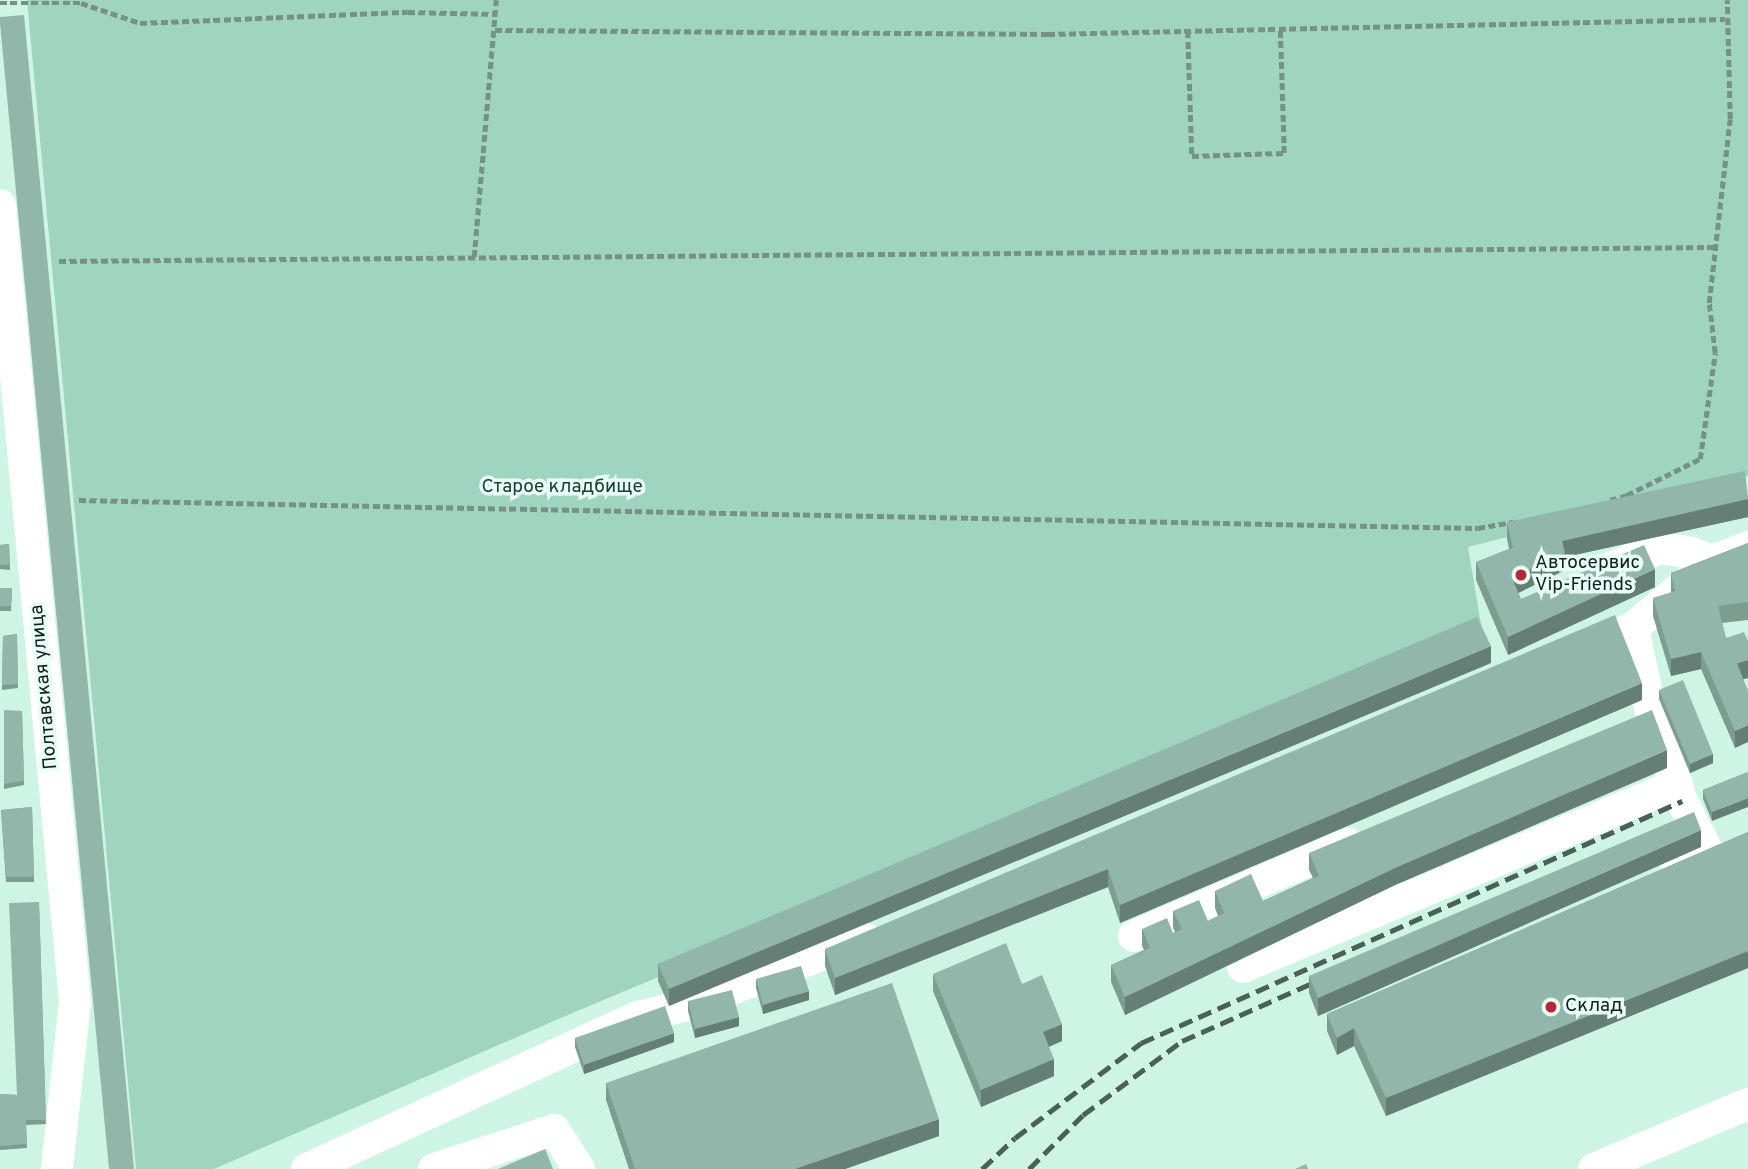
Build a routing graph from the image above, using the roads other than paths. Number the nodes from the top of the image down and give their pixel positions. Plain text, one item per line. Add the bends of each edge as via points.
1 (0, 205) edge
2 (1748, 547) edge
3 (1712, 561) junction
4 (1579, 580) edge
5 (1633, 628) junction
6 (1555, 660) edge
7 (1677, 786) junction
8 (1374, 833) edge
9 (1646, 883) edge
10 (896, 927) edge
11 (1134, 936) dead end
12 (1243, 967) edge
13 (1748, 1104) edge
14 (57, 1169) edge
15 (307, 1169) edge
16 (434, 1169) edge
17 (579, 1169) edge
18 (1594, 1169) edge

1 - 14 street, Полтавская улица via 75,1002
2 - 3 street
3 - 4 street via 1661,548
3 - 5 street
5 - 6 street
5 - 7 street via 1639,719
7 - 9 street via 1710,856
7 - 12 street
8 - 11 street
10 - 15 street via 691,1004 638,1017
13 - 18 street
16 - 17 street via 554,1130

